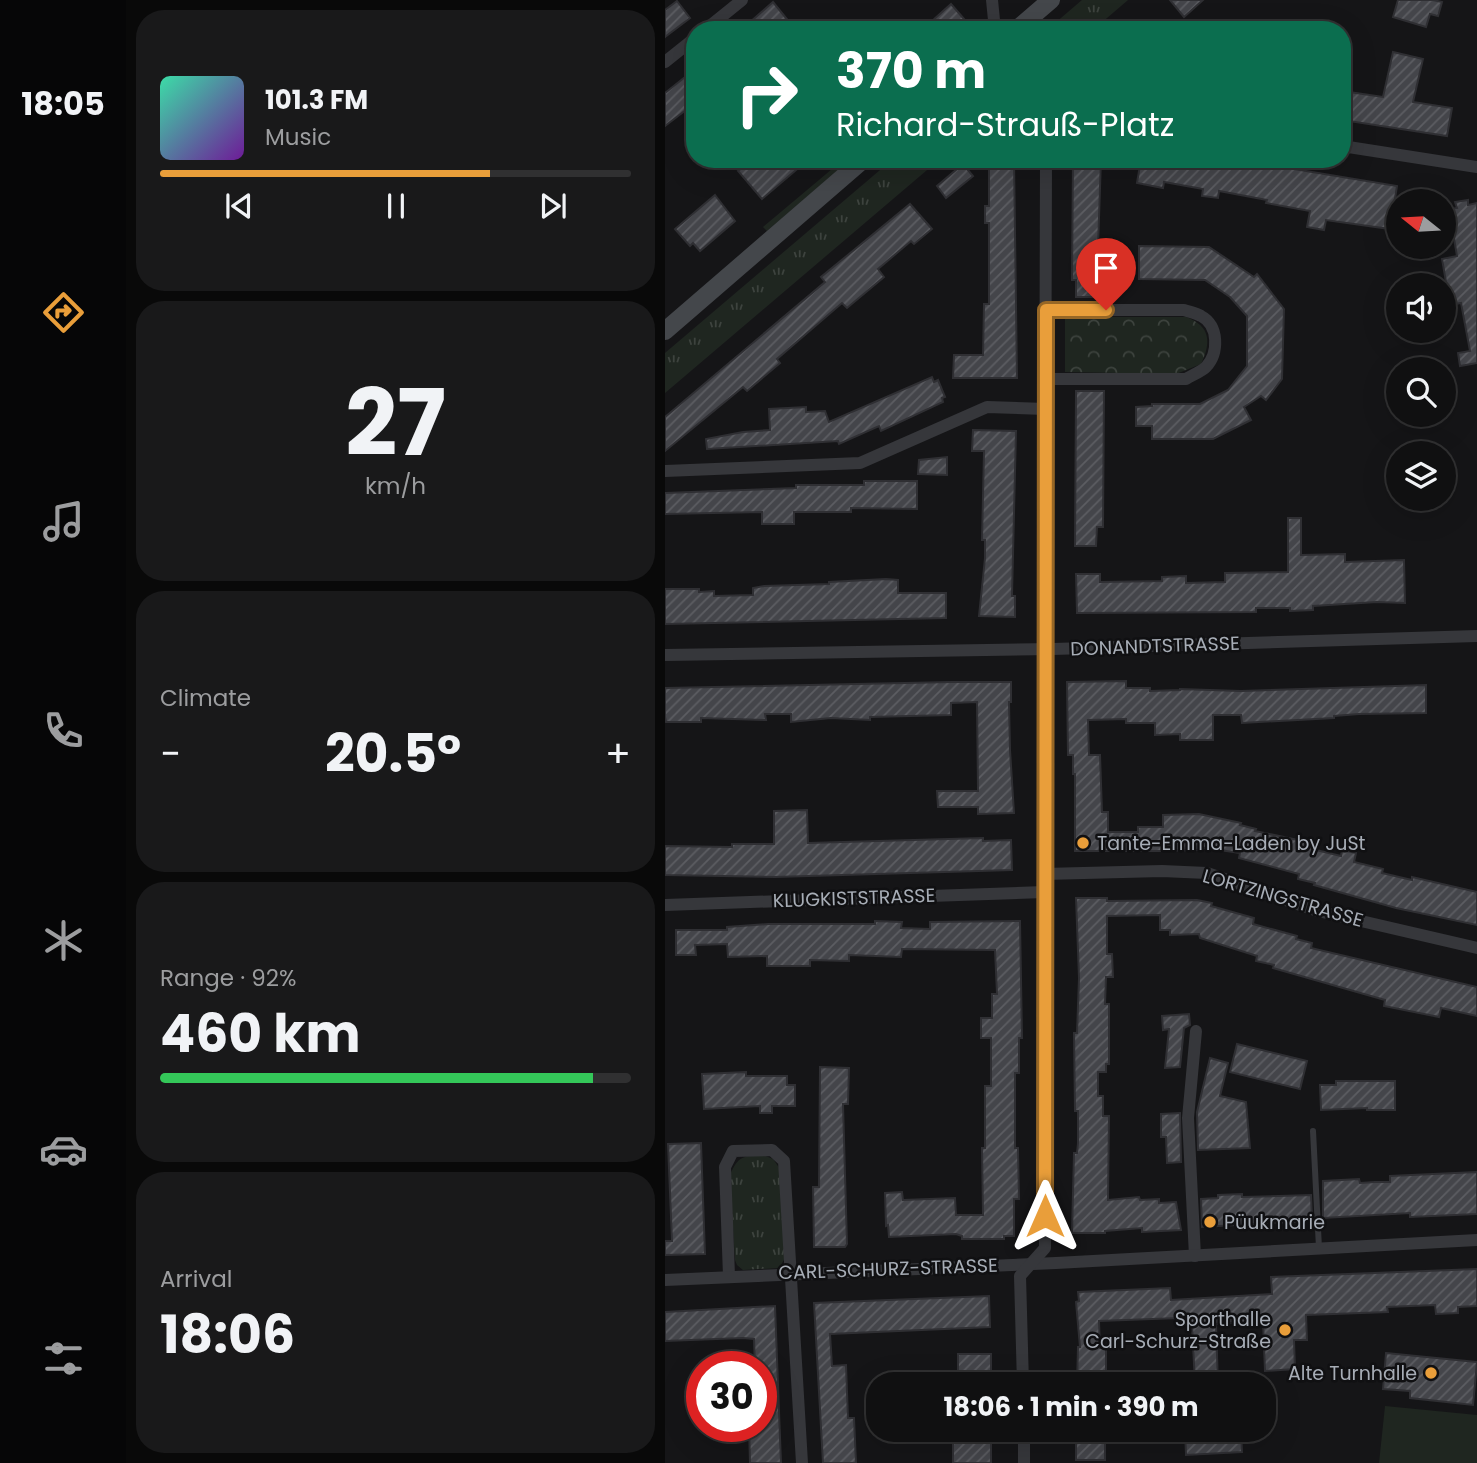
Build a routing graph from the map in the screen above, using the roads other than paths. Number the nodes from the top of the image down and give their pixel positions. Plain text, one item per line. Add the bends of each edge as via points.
1 (742, 0) edge
2 (992, 0) edge
3 (1051, 0) edge
4 (716, 21) edge
5 (994, 21) edge
6 (1026, 21) edge
7 (686, 45) edge
8 (665, 62) edge
9 (1351, 147) edge
10 (1477, 167) edge
11 (854, 168) edge
12 (1047, 168) edge
13 (1046, 310) junction
14 (665, 331) edge
15 (1046, 379) junction
16 (1046, 409) junction
17 (665, 471) edge
18 (1477, 636) edge
19 (1046, 649) junction
20 (665, 655) edge
21 (1044, 874) junction
22 (1044, 892) junction
23 (665, 905) edge
24 (1477, 948) edge
25 (1196, 1031) dead end
26 (1313, 1131) dead end
27 (1477, 1240) edge
28 (1319, 1248) junction
29 (1195, 1256) junction
30 (1032, 1263) junction
31 (791, 1273) junction
32 (729, 1276) junction
33 (665, 1280) edge
34 (1023, 1372) edge
35 (1024, 1442) edge
36 (802, 1463) edge
37 (1024, 1463) edge

1 - 4 street
2 - 5 street
3 - 6 main road
7 - 8 street
9 - 10 street
11 - 14 main road
12 - 13 street
13 - 15 street
13 - 15 street via 1184,310 1203,317 1216,339 1206,368 1186,379
15 - 16 street
16 - 17 street via 987,407 860,463
16 - 19 street
18 - 19 street, DONANDTSTRASSE
19 - 20 street, DONANDTSTRASSE
19 - 21 street
21 - 22 street
21 - 24 street, LORTZINGSTRASSE via 1207,873 1318,911
22 - 23 street, KLUGKISTSTRASSE
22 - 30 street via 1045,1248
25 - 29 street via 1188,1118
26 - 28 lane
27 - 28 street, CARL-SCHURZ-STRASSE
28 - 29 street, CARL-SCHURZ-STRASSE
29 - 30 street, CARL-SCHURZ-STRASSE
30 - 31 street, CARL-SCHURZ-STRASSE
30 - 34 street via 1020,1276
31 - 32 street, CARL-SCHURZ-STRASSE
31 - 32 street via 784,1161 772,1150 733,1151 725,1167
31 - 36 street
32 - 33 street, CARL-SCHURZ-STRASSE
35 - 37 street

